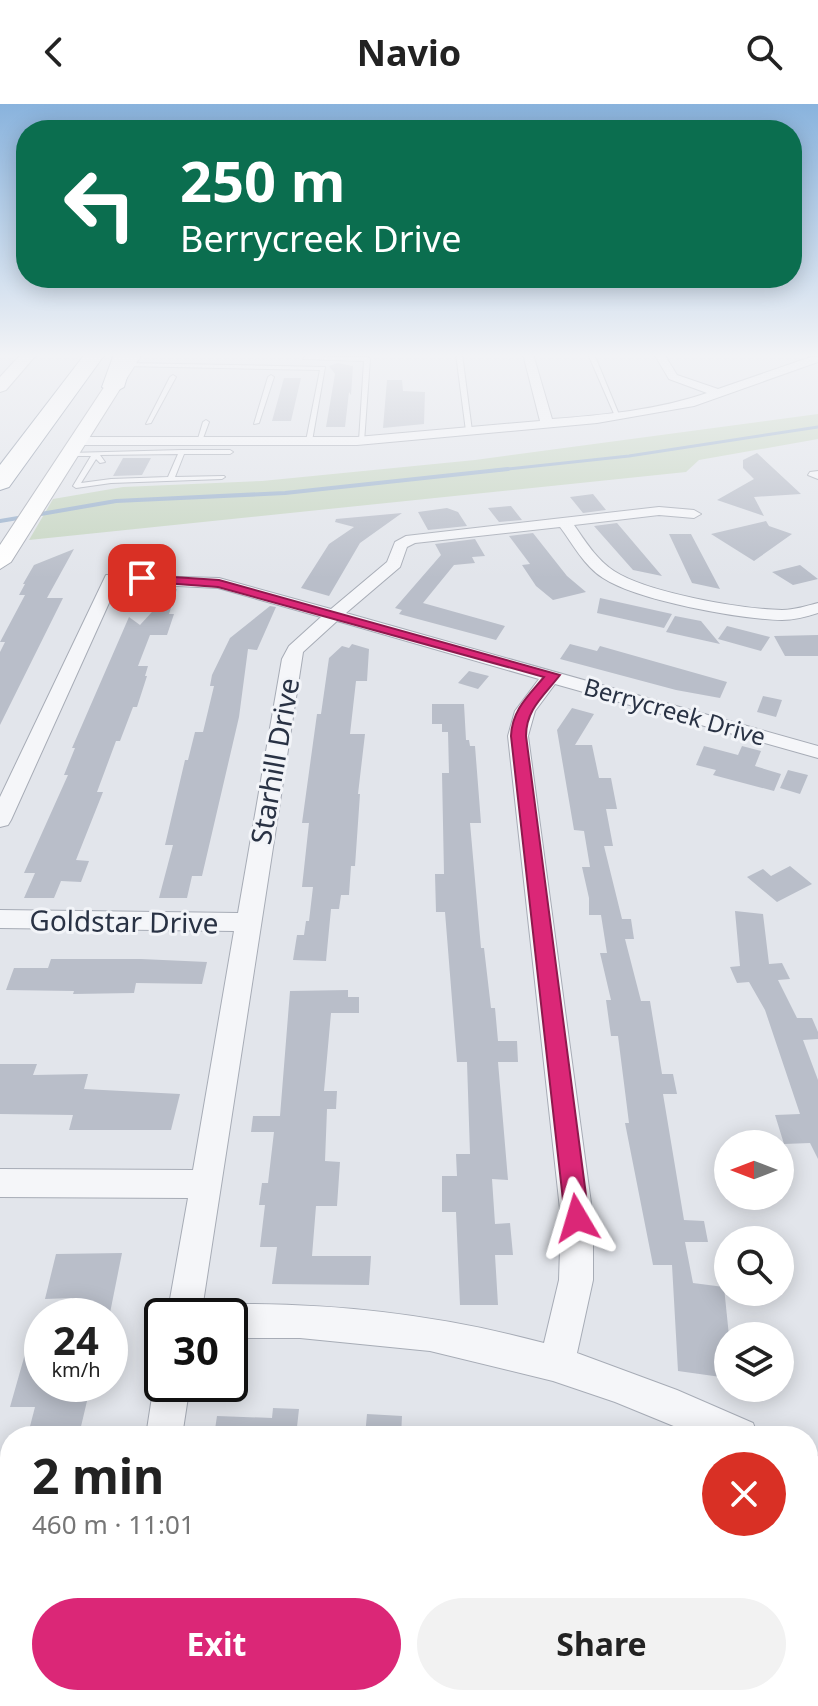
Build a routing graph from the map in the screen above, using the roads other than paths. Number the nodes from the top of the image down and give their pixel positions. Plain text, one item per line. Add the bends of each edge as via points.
1 (40, 429) edge
2 (87, 429) edge
3 (204, 429) edge
4 (311, 429) edge
5 (363, 429) edge
6 (494, 429) edge
7 (253, 431) joint
8 (469, 431) joint
9 (199, 441) junction
10 (309, 441) junction
11 (362, 441) junction
12 (75, 447) junction
13 (182, 452) junction
14 (230, 452) dead end
15 (95, 454) junction
16 (222, 477) dead end
17 (171, 479) junction
18 (0, 482) edge
19 (76, 486) junction
20 (694, 514) dead end
21 (563, 521) junction
22 (0, 562) edge
23 (818, 608) edge
24 (332, 616) junction
25 (553, 675) junction
26 (818, 752) edge
27 (0, 820) edge
28 (0, 919) edge
29 (247, 922) junction
30 (0, 1183) edge
31 (207, 1184) junction
32 (187, 1298) edge
33 (248, 1321) edge
34 (557, 1363) junction
35 (169, 1402) edge
36 (166, 1426) edge
37 (718, 1426) edge

1 - 18 highway
2 - 12 main road
3 - 9 lane
4 - 10 lane
5 - 11 lane
6 - 8 street
7 - 9 street
7 - 10 street
8 - 11 street
9 - 12 street
10 - 11 street
12 - 15 lane
12 - 22 main road
13 - 14 lane
13 - 15 lane
13 - 17 lane
15 - 19 lane
15 - 19 lane via 101,465
16 - 17 lane
17 - 19 lane
20 - 21 street, Starhill Drive via 659,511
21 - 23 street via 599,567 637,587 760,613 784,615
21 - 24 street, Starhill Drive via 411,539 400,545 394,564
24 - 25 street, Berrycreek Drive
24 - 27 street, Berrycreek Drive via 219,583 112,578
24 - 29 street, Starhill Drive via 291,659
25 - 26 street, Berrycreek Drive
25 - 34 street via 525,709 518,736 577,1218 576,1280
28 - 29 street, Goldstar Drive
29 - 31 street, Starhill Drive
30 - 31 street
31 - 32 street, Starhill Drive
33 - 34 street via 363,1322 451,1335
34 - 37 street
35 - 36 street

